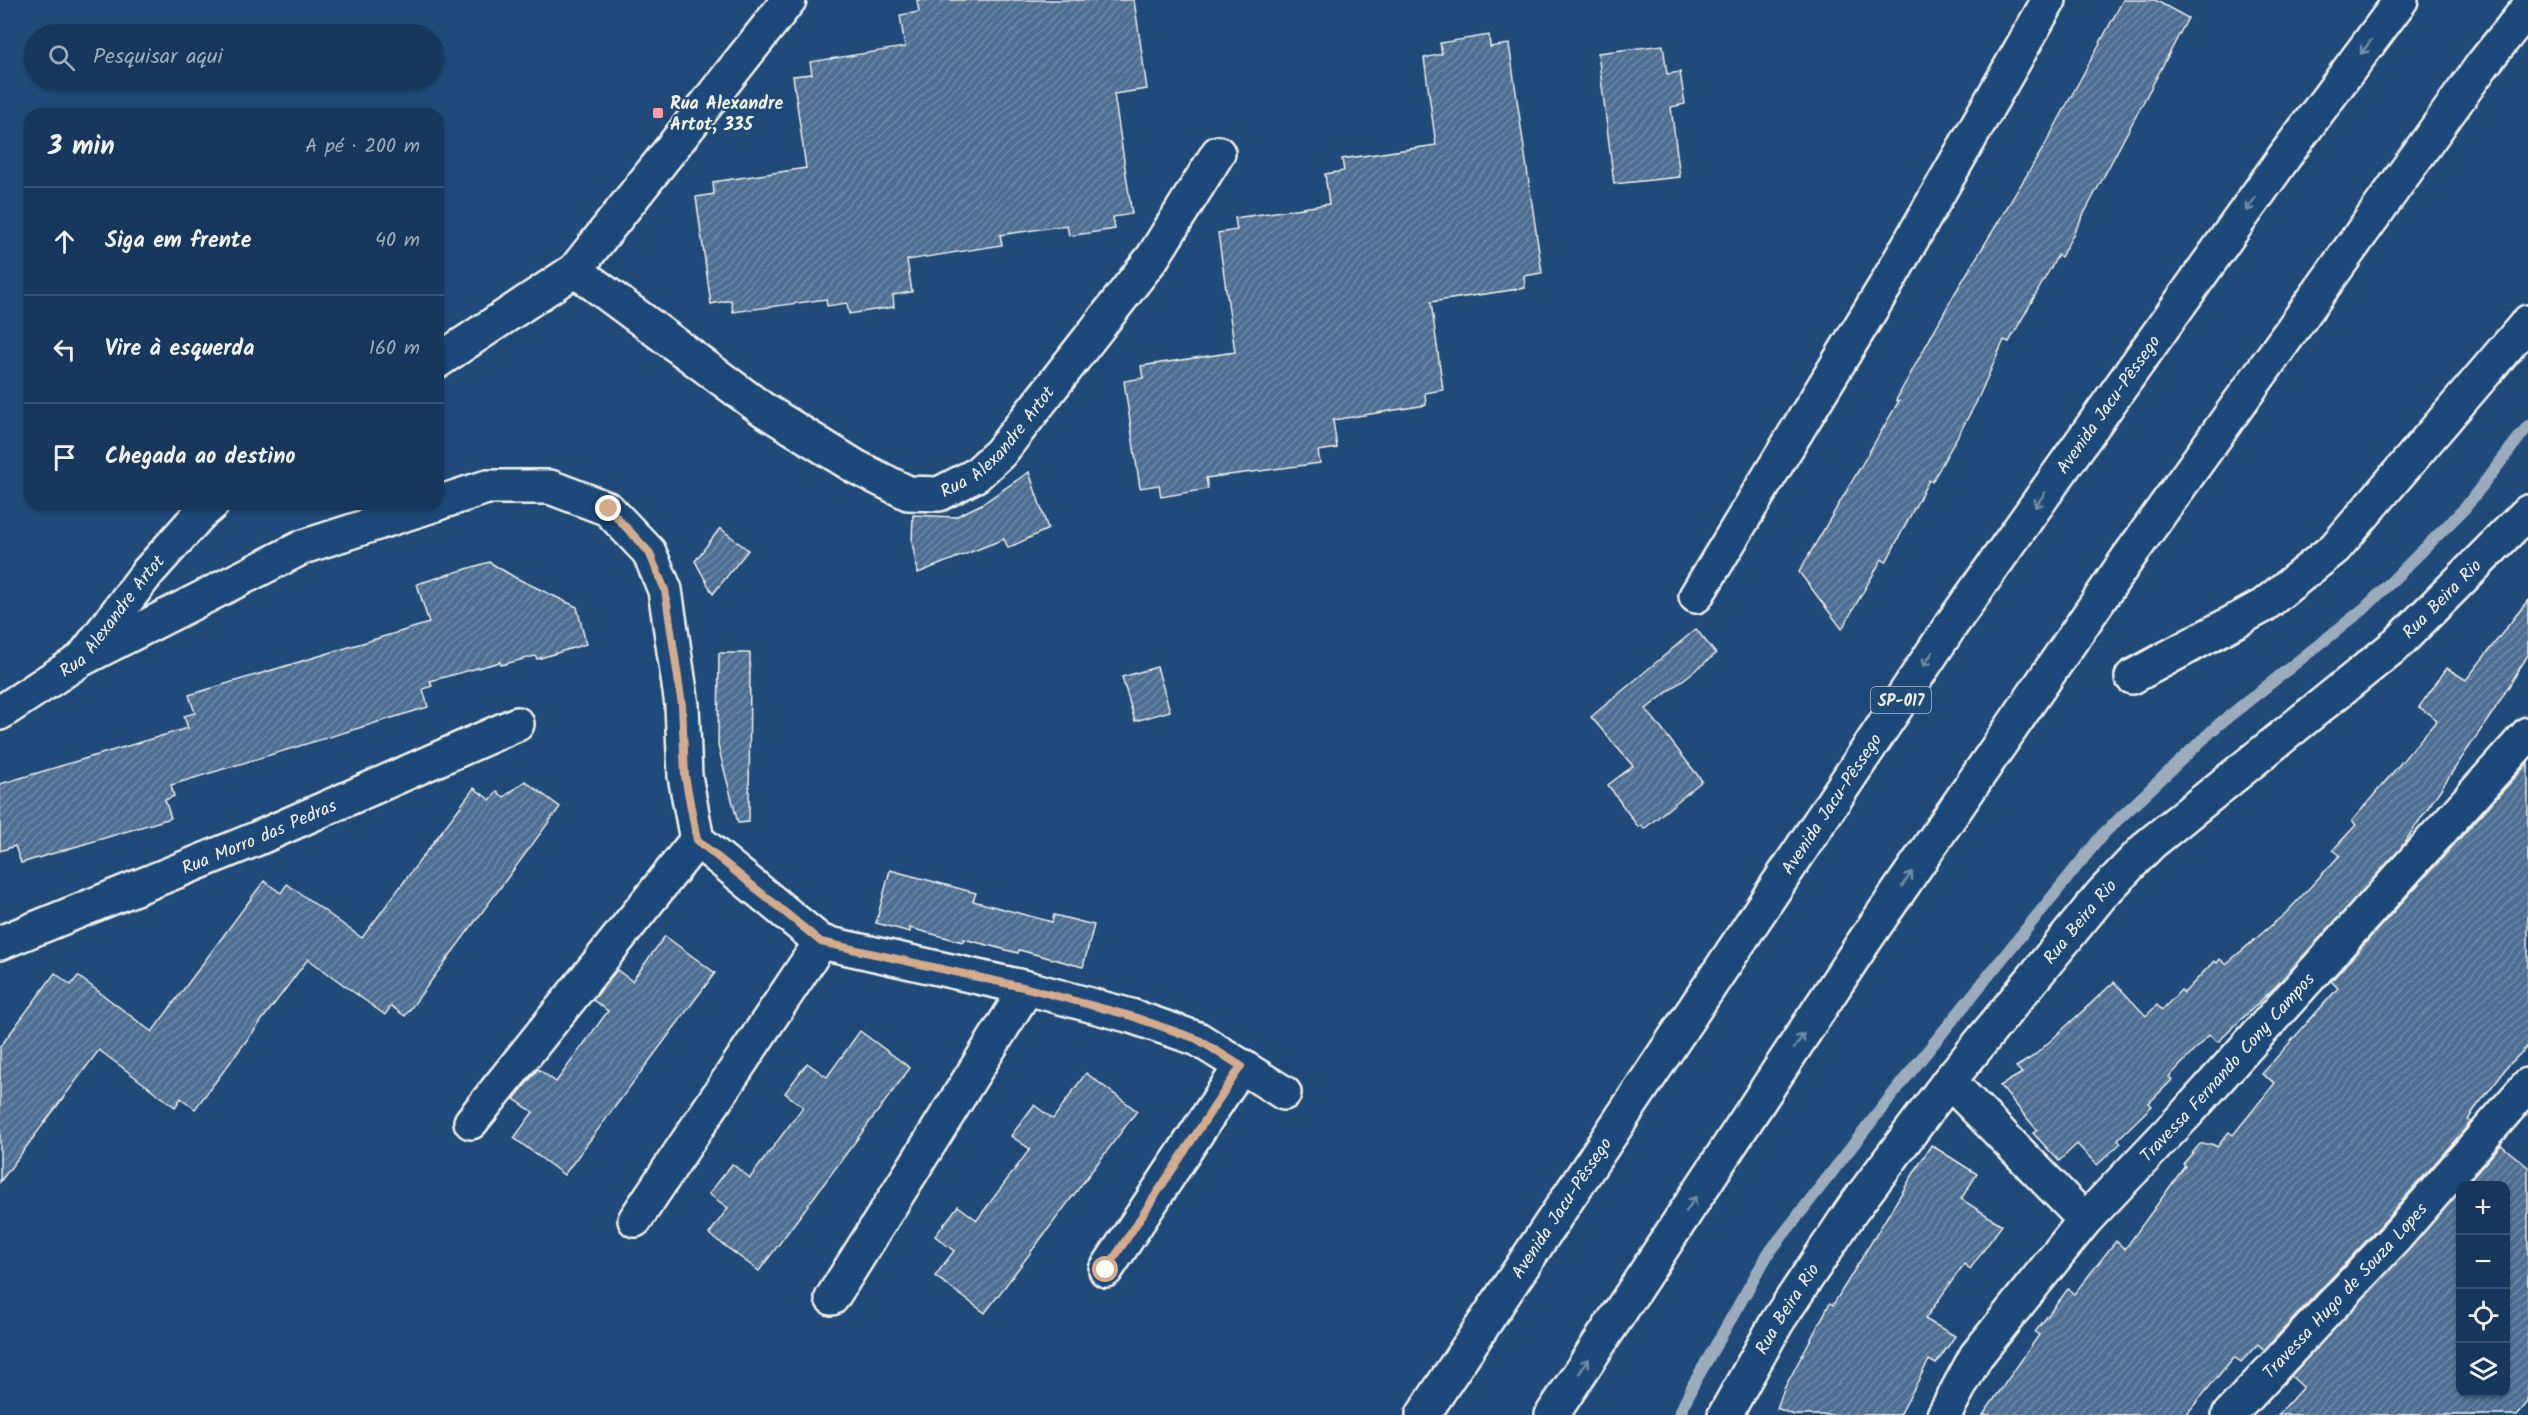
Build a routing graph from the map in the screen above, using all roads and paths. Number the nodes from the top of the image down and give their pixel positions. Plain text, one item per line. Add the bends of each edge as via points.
1 (789, 0) edge
2 (2049, 0) edge
3 (2401, 0) edge
4 (2528, 8) edge
5 (1218, 153) dead end
6 (575, 270) junction
7 (2528, 322) edge
8 (444, 357) edge
9 (444, 502) edge
10 (205, 510) edge
11 (418, 510) edge
12 (2528, 512) edge
13 (1696, 596) dead end
14 (82, 658) junction
15 (2132, 677) dead end
16 (0, 713) edge
17 (517, 724) dead end
18 (2528, 734) edge
19 (697, 840) junction
20 (821, 942) junction
21 (0, 943) edge
22 (1027, 988) junction
23 (1241, 1066) junction
24 (1949, 1081) junction
25 (2528, 1085) edge
26 (1284, 1093) dead end
27 (471, 1122) dead end
28 (635, 1220) dead end
29 (2085, 1220) junction
30 (1106, 1270) dead end
31 (832, 1298) dead end
32 (1423, 1415) edge
33 (1551, 1415) edge
34 (1725, 1415) edge
35 (1944, 1415) edge
36 (2229, 1415) edge

1 - 6 main road
2 - 13 main road via 1884,288
3 -> 32 main road, Avenida Jacu-Pêssego / SP-017 via 1948,628
33 -> 4 main road via 1863,944 2128,558 2483,64
5 - 6 main road, Rua Alexandre Artot via 1153,257 1000,453 976,476 939,495 908,493 761,408
6 - 8 main road
7 - 15 main road via 2335,548 2263,606
9 - 19 main road via 487,487 550,487 609,509 649,552 665,590 682,705 685,776
10 - 14 main road, Rua Alexandre Artot via 148,572
11 - 14 main road via 303,547
12 - 24 main road, Rua Beira Rio via 2397,644 2150,844 2102,894
14 - 16 main road, Rua Alexandre Artot
17 - 21 main road, Rua Morro das Pedras via 256,839
18 - 29 main road, Travessa Fernando Cony Campos via 2188,1112
19 - 20 main road
19 - 27 main road
20 - 22 main road
20 - 28 main road
22 - 23 main road via 1131,1016 1197,1039
22 - 31 main road
23 - 26 main road
23 - 30 main road
24 - 29 main road
24 - 34 main road, Rua Beira Rio via 1846,1219 1777,1322
25 - 36 main road, Travessa Hugo de Souza Lopes via 2396,1237
29 - 35 main road, Travessa Fernando Cony Campos via 1976,1356

